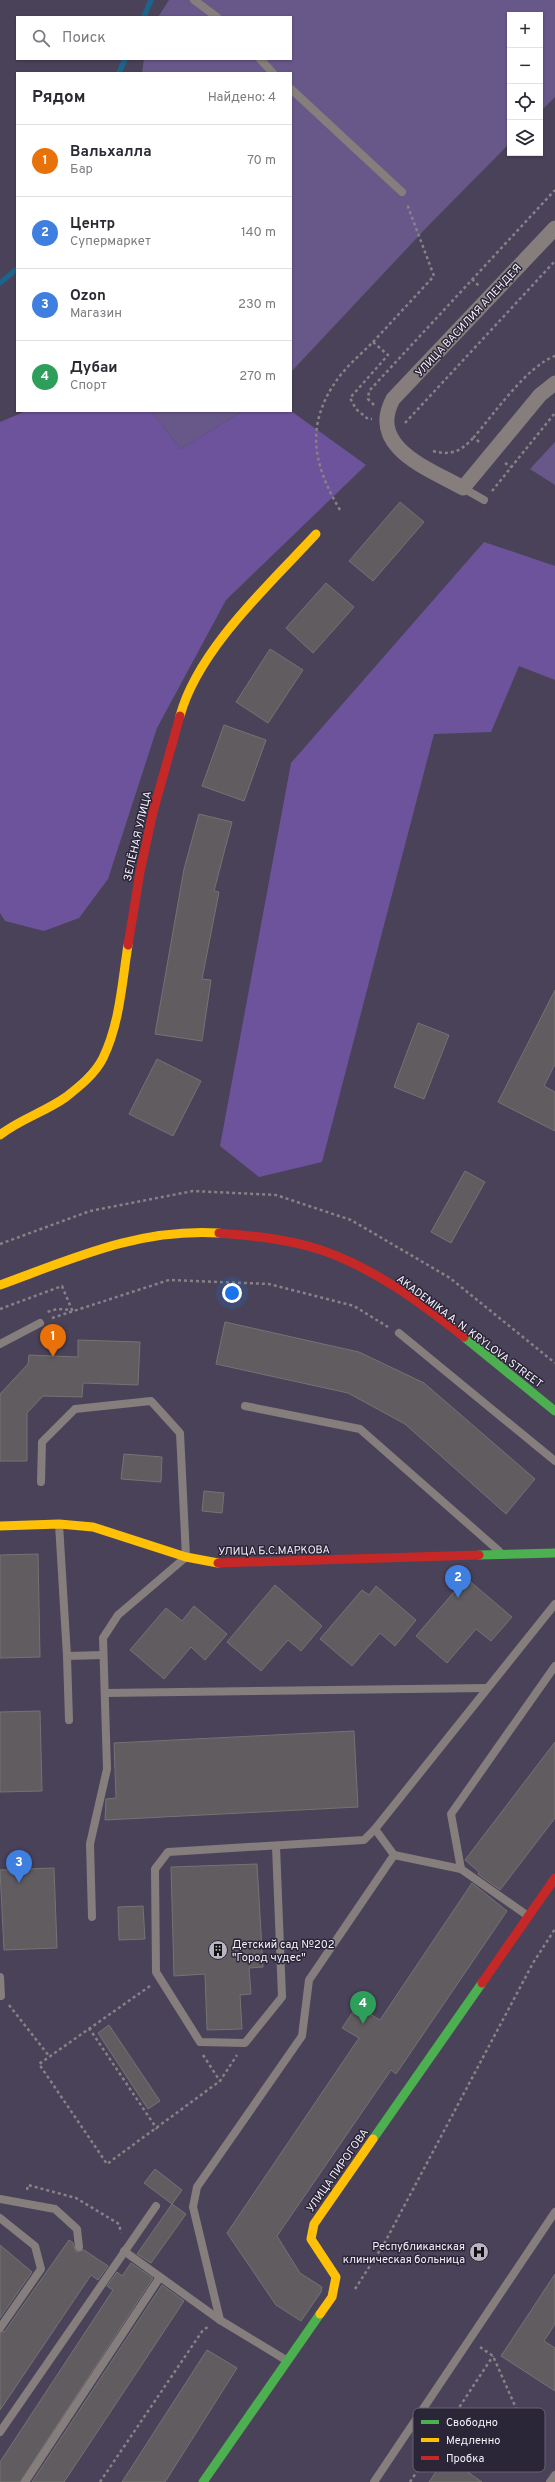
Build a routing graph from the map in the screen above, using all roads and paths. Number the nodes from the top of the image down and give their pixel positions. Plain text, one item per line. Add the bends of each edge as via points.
1 (194, 0) edge
2 (215, 16) edge
3 (261, 60) edge
4 (272, 72) edge
5 (292, 91) edge
6 (555, 190) edge
7 (402, 192) joint
8 (555, 228) edge
9 (555, 261) edge
10 (373, 342) junction
11 (555, 356) edge
12 (555, 383) edge
13 (555, 413) edge
14 (386, 416) junction
15 (474, 438) junction
16 (431, 451) dead end
17 (493, 452) junction
18 (463, 488) junction
19 (484, 500) joint
20 (340, 510) dead end
21 (316, 534) dead end
22 (0, 1135) edge
23 (0, 1285) edge
24 (0, 1310) edge
25 (72, 1310) junction
26 (40, 1323) joint
27 (398, 1333) joint
28 (0, 1344) edge
29 (245, 1406) dead end
30 (555, 1411) edge
31 (555, 1461) edge
32 (41, 1482) dead end
33 (59, 1524) junction
34 (0, 1526) edge
35 (555, 1553) edge
36 (503, 1554) junction
37 (186, 1557) junction
38 (555, 1604) edge
39 (103, 1655) junction
40 (67, 1656) junction
41 (555, 1666) edge
42 (487, 1688) junction
43 (105, 1693) junction
44 (69, 1720) dead end
45 (375, 1829) junction
46 (276, 1846) junction
47 (394, 1855) junction
48 (461, 1868) junction
49 (555, 1878) edge
50 (528, 1916) junction
51 (92, 1917) dead end
52 (555, 1929) edge
53 (0, 1977) edge
54 (155, 1983) dead end
55 (2, 1996) joint
56 (89, 2028) junction
57 (245, 2043) junction
58 (199, 2048) dead end
59 (49, 2056) junction
60 (220, 2081) junction
61 (157, 2129) junction
62 (28, 2185) dead end
63 (0, 2199) edge
64 (156, 2206) dead end
65 (555, 2212) edge
66 (0, 2218) edge
67 (120, 2224) dead end
68 (79, 2247) dead end
69 (124, 2251) junction
70 (160, 2277) junction
71 (354, 2290) dead end
72 (220, 2320) junction
73 (0, 2328) edge
74 (469, 2340) junction
75 (494, 2356) junction
76 (286, 2360) junction
77 (424, 2408) edge
78 (459, 2408) edge
79 (517, 2408) edge
80 (413, 2424) edge
81 (0, 2432) edge
82 (417, 2472) edge
83 (555, 2475) edge
84 (548, 2478) edge
85 (25, 2482) edge
86 (100, 2482) edge
87 (203, 2482) edge
88 (374, 2482) edge
89 (410, 2482) edge

1 - 2 lane
3 - 4 lane
5 - 7 lane
6 - 14 path via 369,391 368,399
7 - 10 path via 434,276
8 - 14 street, УЛИЦА ВАСИЛИЯ АЛЕНДЕЯ via 393,399
9 - 14 path via 400,428
10 - 14 path via 388,354 350,398 356,409 368,419
10 - 20 path via 339,377 318,414 316,455 325,485
11 - 15 path via 546,359 532,370
12 - 17 street via 540,395
13 - 19 path
14 - 18 street via 388,433 396,447
15 - 16 path via 456,452 445,454
15 - 17 path
17 - 18 street
18 - 19 lane
21 - 22 street, ЗЕЛЁНАЯ УЛИЦА via 239,618 197,674 184,701 140,872 117,1015 102,1058 86,1081 64,1098 17,1122
23 - 30 street, AKADEMIKA A. N. KRYLOVA STREET via 98,1249 153,1235 198,1232 251,1235 305,1247 349,1262 389,1284 425,1309
24 - 25 path via 62,1286
25 - 26 path
25 - 27 path via 169,1280 269,1284 354,1306
26 - 28 lane
27 - 31 lane
29 - 36 lane via 360,1429
32 - 37 lane via 42,1442 75,1409 151,1401 180,1433
33 - 34 street, УЛИЦА Б.С.МАРКОВА
33 - 37 street, УЛИЦА Б.С.МАРКОВА via 93,1527
33 - 40 lane
35 - 36 street, УЛИЦА Б.С.МАРКОВА
36 - 37 street, УЛИЦА Б.С.МАРКОВА via 222,1564
37 - 39 lane via 118,1615 103,1638
38 - 42 lane
39 - 40 lane
39 - 43 lane
40 - 44 lane
41 - 48 lane via 450,1814
42 - 43 lane
42 - 45 lane
43 - 51 lane via 107,1769 90,1844
45 - 46 lane via 364,1840
45 - 47 lane
46 - 57 lane via 282,1997
46 - 57 lane via 168,1852 155,1869 156,1972 200,2042
47 - 48 lane
47 - 72 lane via 309,1980 302,2036 197,2187 193,2207
48 - 50 lane
49 - 50 street, УЛИЦА ПИРОГОВА
50 - 76 street, УЛИЦА ПИРОГОВА via 314,2224 311,2239 336,2277 332,2297
52 - 71 path via 533,1963 384,2244
53 - 55 lane
54 - 56 path
55 - 59 path
56 - 59 path
56 - 61 path
57 - 60 path
58 - 60 path
59 - 61 path via 39,2064 107,2164
60 - 61 path
62 - 67 path via 76,2198
63 - 68 lane via 55,2210 77,2229
64 - 69 lane
65 - 74 lane
66 - 73 lane via 35,2246 41,2269
69 - 70 lane
69 - 81 lane
70 - 72 lane
70 - 85 lane
72 - 76 lane
72 - 86 path via 203,2330
74 - 75 path
74 - 77 lane
75 - 78 path
75 - 79 path
76 - 87 street, УЛИЦА ПИРОГОВА
80 - 88 lane
82 - 89 path
83 - 84 lane

